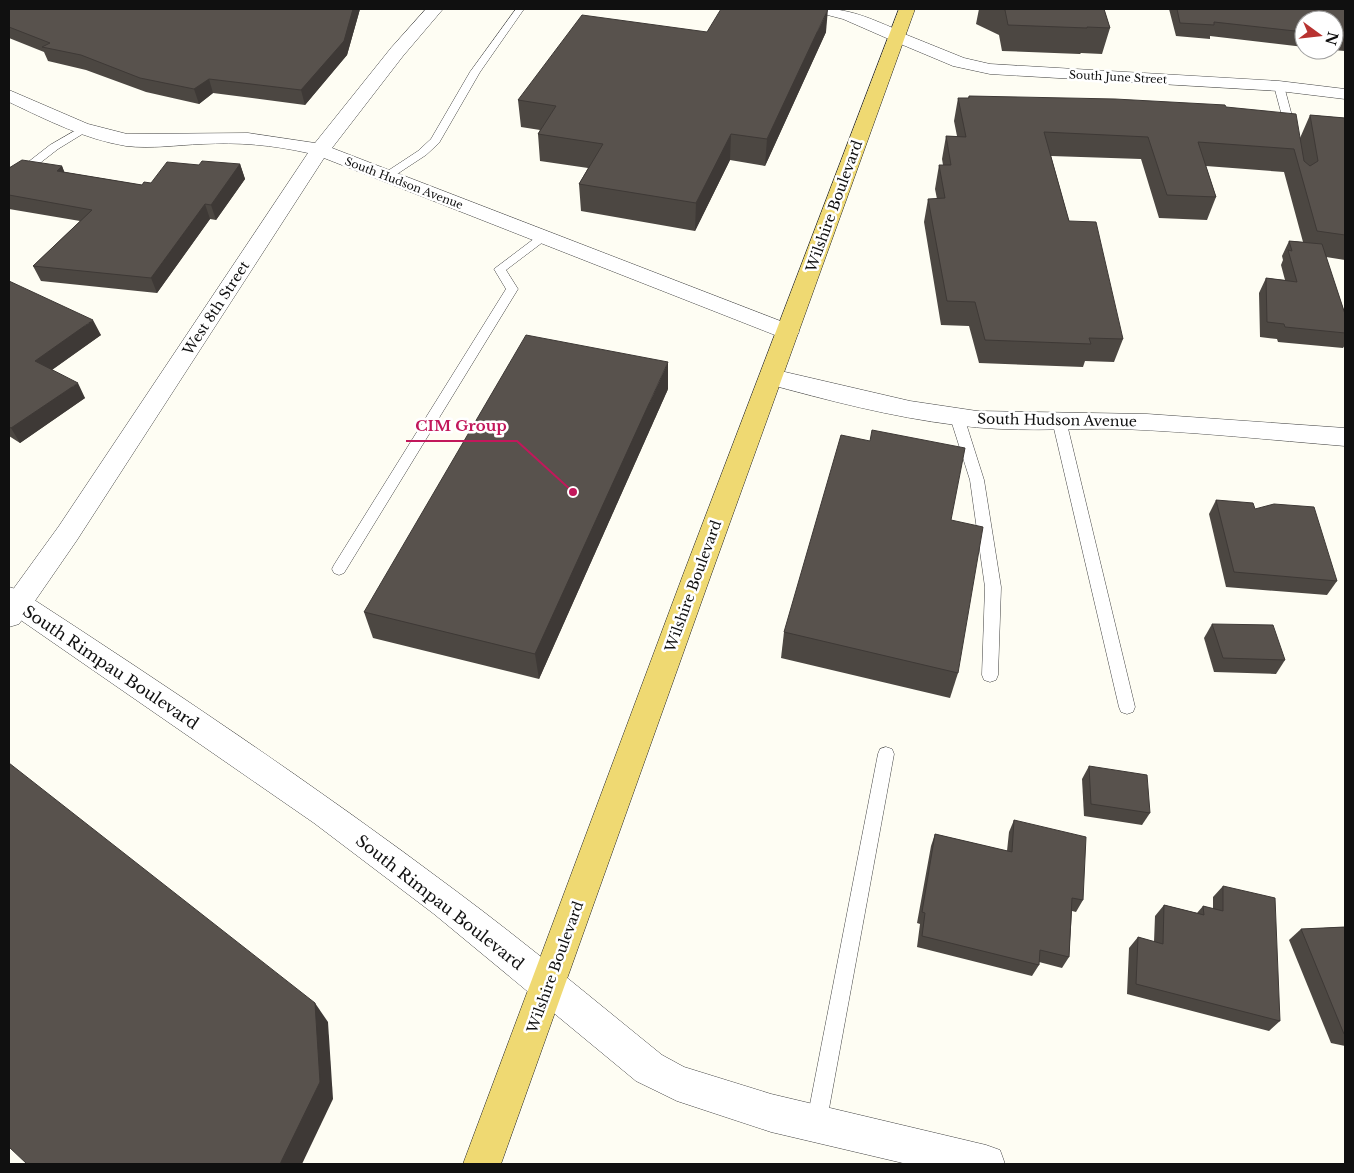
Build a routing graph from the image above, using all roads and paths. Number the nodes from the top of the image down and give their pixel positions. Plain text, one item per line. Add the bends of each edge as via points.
1 (435, 9) edge
2 (520, 9) edge
3 (822, 9) edge
4 (907, 9) edge
5 (897, 36) junction
6 (1279, 86) junction
7 (1345, 94) edge
8 (9, 95) edge
9 (85, 128) junction
10 (1295, 145) edge
11 (320, 150) junction
12 (387, 176) junction
13 (9, 182) edge
14 (543, 237) junction
15 (788, 332) junction
16 (772, 377) junction
17 (957, 418) junction
18 (1059, 420) junction
19 (1345, 437) edge
20 (340, 569) dead end
21 (12, 606) edge
22 (990, 675) dead end
23 (1127, 706) dead end
24 (886, 754) dead end
25 (548, 987) junction
26 (816, 1125) junction
27 (482, 1164) edge
28 (986, 1164) edge

1 - 11 street, West 8th Street
2 - 12 lane via 475,72 435,141
3 - 5 street, South June Street via 848,15
4 - 5 main road, Wilshire Boulevard
5 - 6 street, South June Street via 959,62 990,69
5 - 15 main road, Wilshire Boulevard
6 - 7 street, South June Street
6 - 10 lane
8 - 9 street, South Hudson Avenue
9 - 11 street, South Hudson Avenue via 127,140 160,142 241,137 280,140
9 - 13 lane
11 - 12 street, South Hudson Avenue
11 - 21 street, West 8th Street via 68,532
12 - 14 street, South Hudson Avenue
14 - 15 street, South Hudson Avenue
14 - 20 lane via 500,269 512,289
15 - 16 main road, Wilshire Boulevard
16 - 17 street, South Hudson Avenue
16 - 25 main road, Wilshire Boulevard
17 - 18 street, South Hudson Avenue
17 - 22 lane via 977,480 993,587
18 - 19 street, South Hudson Avenue via 1248,428
18 - 23 lane
21 - 25 street, South Rimpau Boulevard via 325,813 446,903
24 - 26 lane
25 - 26 street, South Rimpau Boulevard via 649,1068 670,1079 771,1114
25 - 27 main road, Wilshire Boulevard
26 - 28 street, South Rimpau Boulevard

